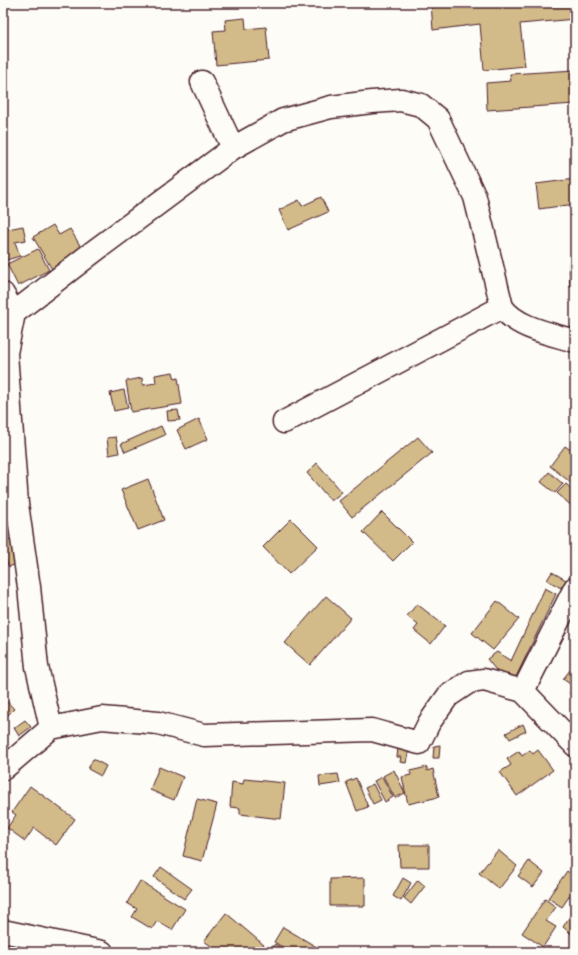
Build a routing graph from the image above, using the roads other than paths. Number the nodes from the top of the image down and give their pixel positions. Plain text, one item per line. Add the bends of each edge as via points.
1 (202, 82) dead end
2 (232, 148) junction
3 (3, 294) edge
4 (502, 307) junction
5 (8, 317) edge
6 (575, 341) edge
7 (284, 422) dead end
8 (575, 588) edge
9 (523, 691) junction
10 (51, 728) junction
11 (575, 746) edge
12 (3, 769) edge
13 (3, 931) edge
14 (102, 952) edge

1 - 2 street
2 - 4 street via 283,120 331,107 401,100 421,105 438,119 474,197
2 - 5 street
3 - 5 street
4 - 6 street via 507,314 523,324
4 - 7 street
5 - 10 street via 6,353 17,504 37,667
8 - 9 street
9 - 10 street via 484,680 469,682 448,696 419,743 372,730 204,735 158,723 102,718
9 - 11 street
10 - 12 street
13 - 14 street

